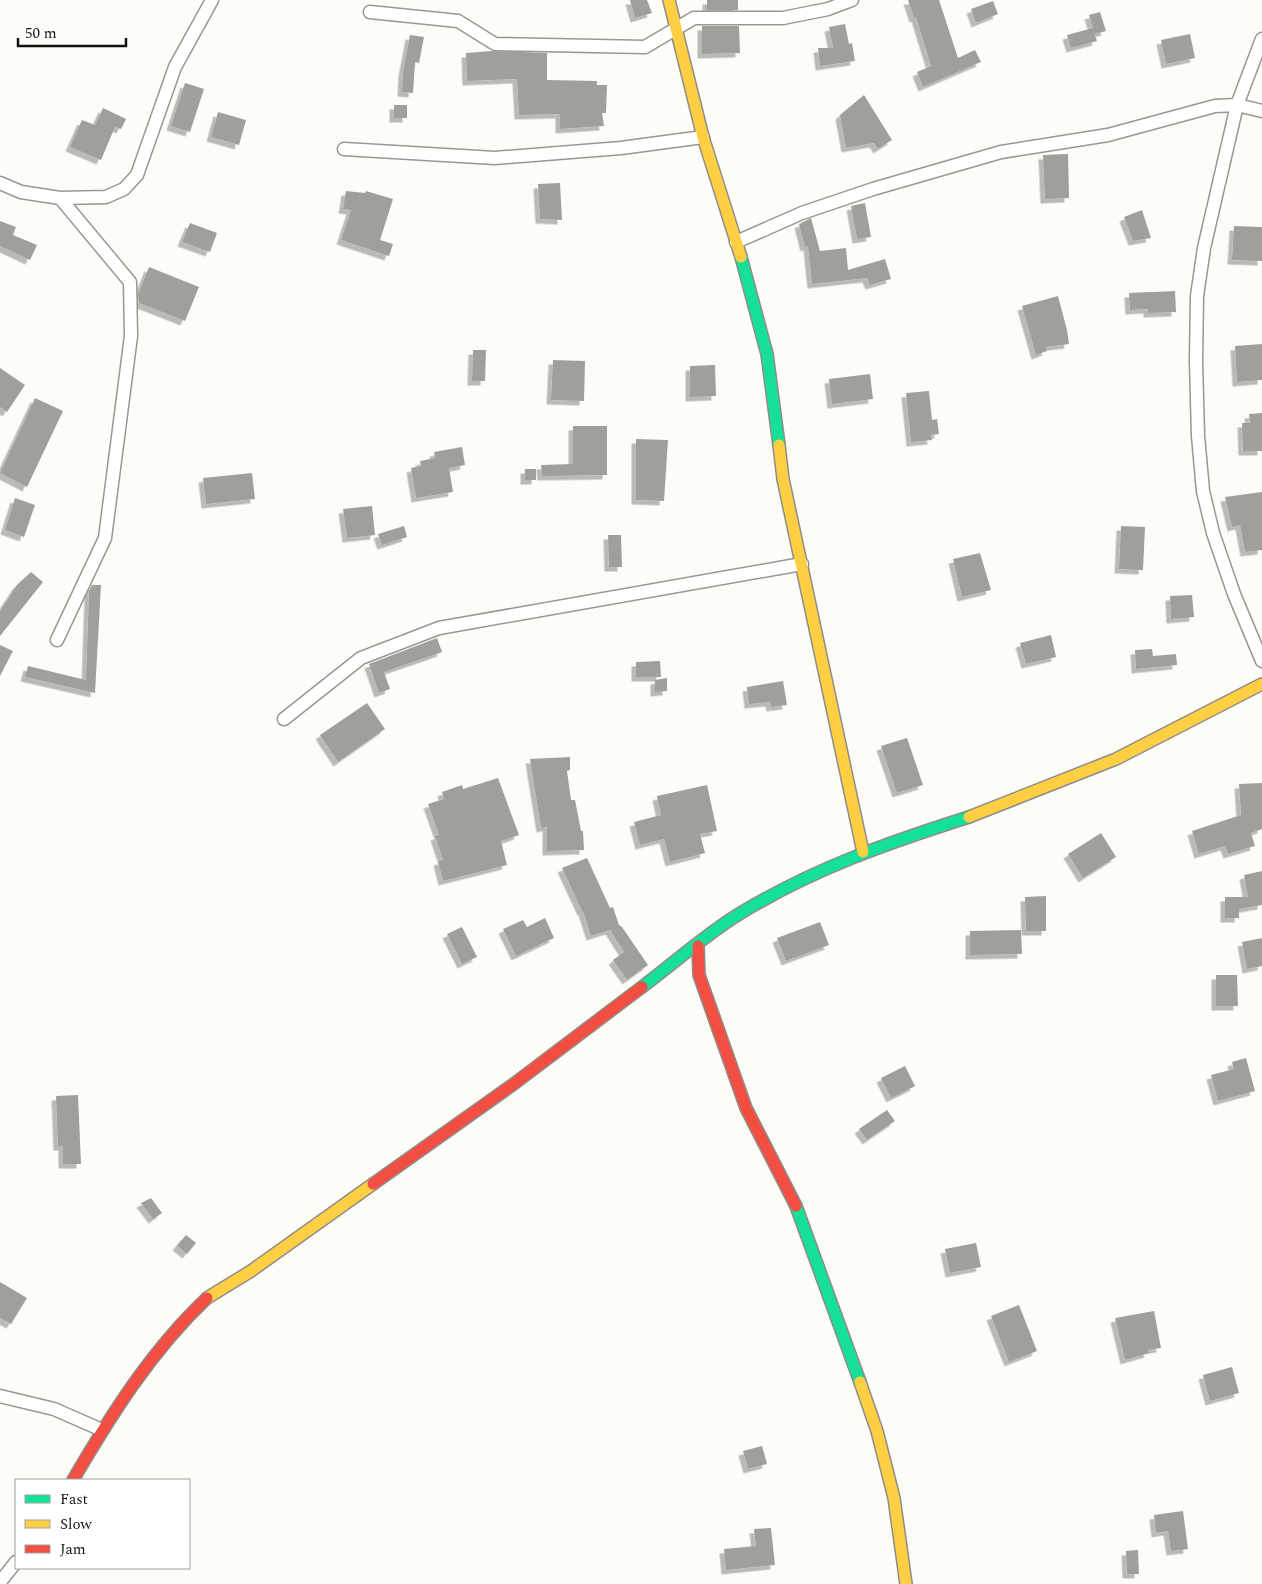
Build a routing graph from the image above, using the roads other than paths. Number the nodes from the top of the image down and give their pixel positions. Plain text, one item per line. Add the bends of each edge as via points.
1 (212, 0) edge
2 (669, 0) edge
3 (852, 0) edge
4 (370, 12) dead end
5 (677, 29) junction
6 (1262, 39) edge
7 (1237, 105) junction
8 (1262, 111) edge
9 (703, 137) junction
10 (344, 150) dead end
11 (0, 183) edge
12 (60, 198) junction
13 (736, 242) junction
14 (802, 564) junction
15 (57, 640) dead end
16 (1262, 661) edge
17 (1262, 684) edge
18 (284, 718) dead end
19 (863, 852) junction
20 (698, 946) junction
21 (0, 1396) edge
22 (102, 1430) junction
23 (74, 1479) edge
24 (15, 1563) edge
25 (0, 1582) edge
26 (906, 1584) edge

1 - 12 street via 175,68 137,175 124,189 106,197
2 - 5 street
3 - 5 street via 828,9 784,18 694,18
4 - 5 street via 458,21 494,44 645,47
5 - 9 street
6 - 7 street
7 - 8 street
7 - 13 street via 1215,106 1108,135 1001,152 802,213
7 - 16 street via 1204,248 1197,296 1198,436 1213,533
9 - 10 street via 621,148 494,158
9 - 13 street
11 - 12 street via 21,192
12 - 15 street via 130,282 131,336 105,538
13 - 14 street via 767,354 783,479
14 - 18 street via 439,628 361,658
14 - 19 street
17 - 19 street via 1116,760 982,813
19 - 20 street via 738,915
20 - 22 street via 515,1083 207,1298 143,1369
20 - 26 street via 698,975 746,1108 794,1199 877,1431 894,1498
21 - 22 street via 54,1409
22 - 23 street
24 - 25 street

